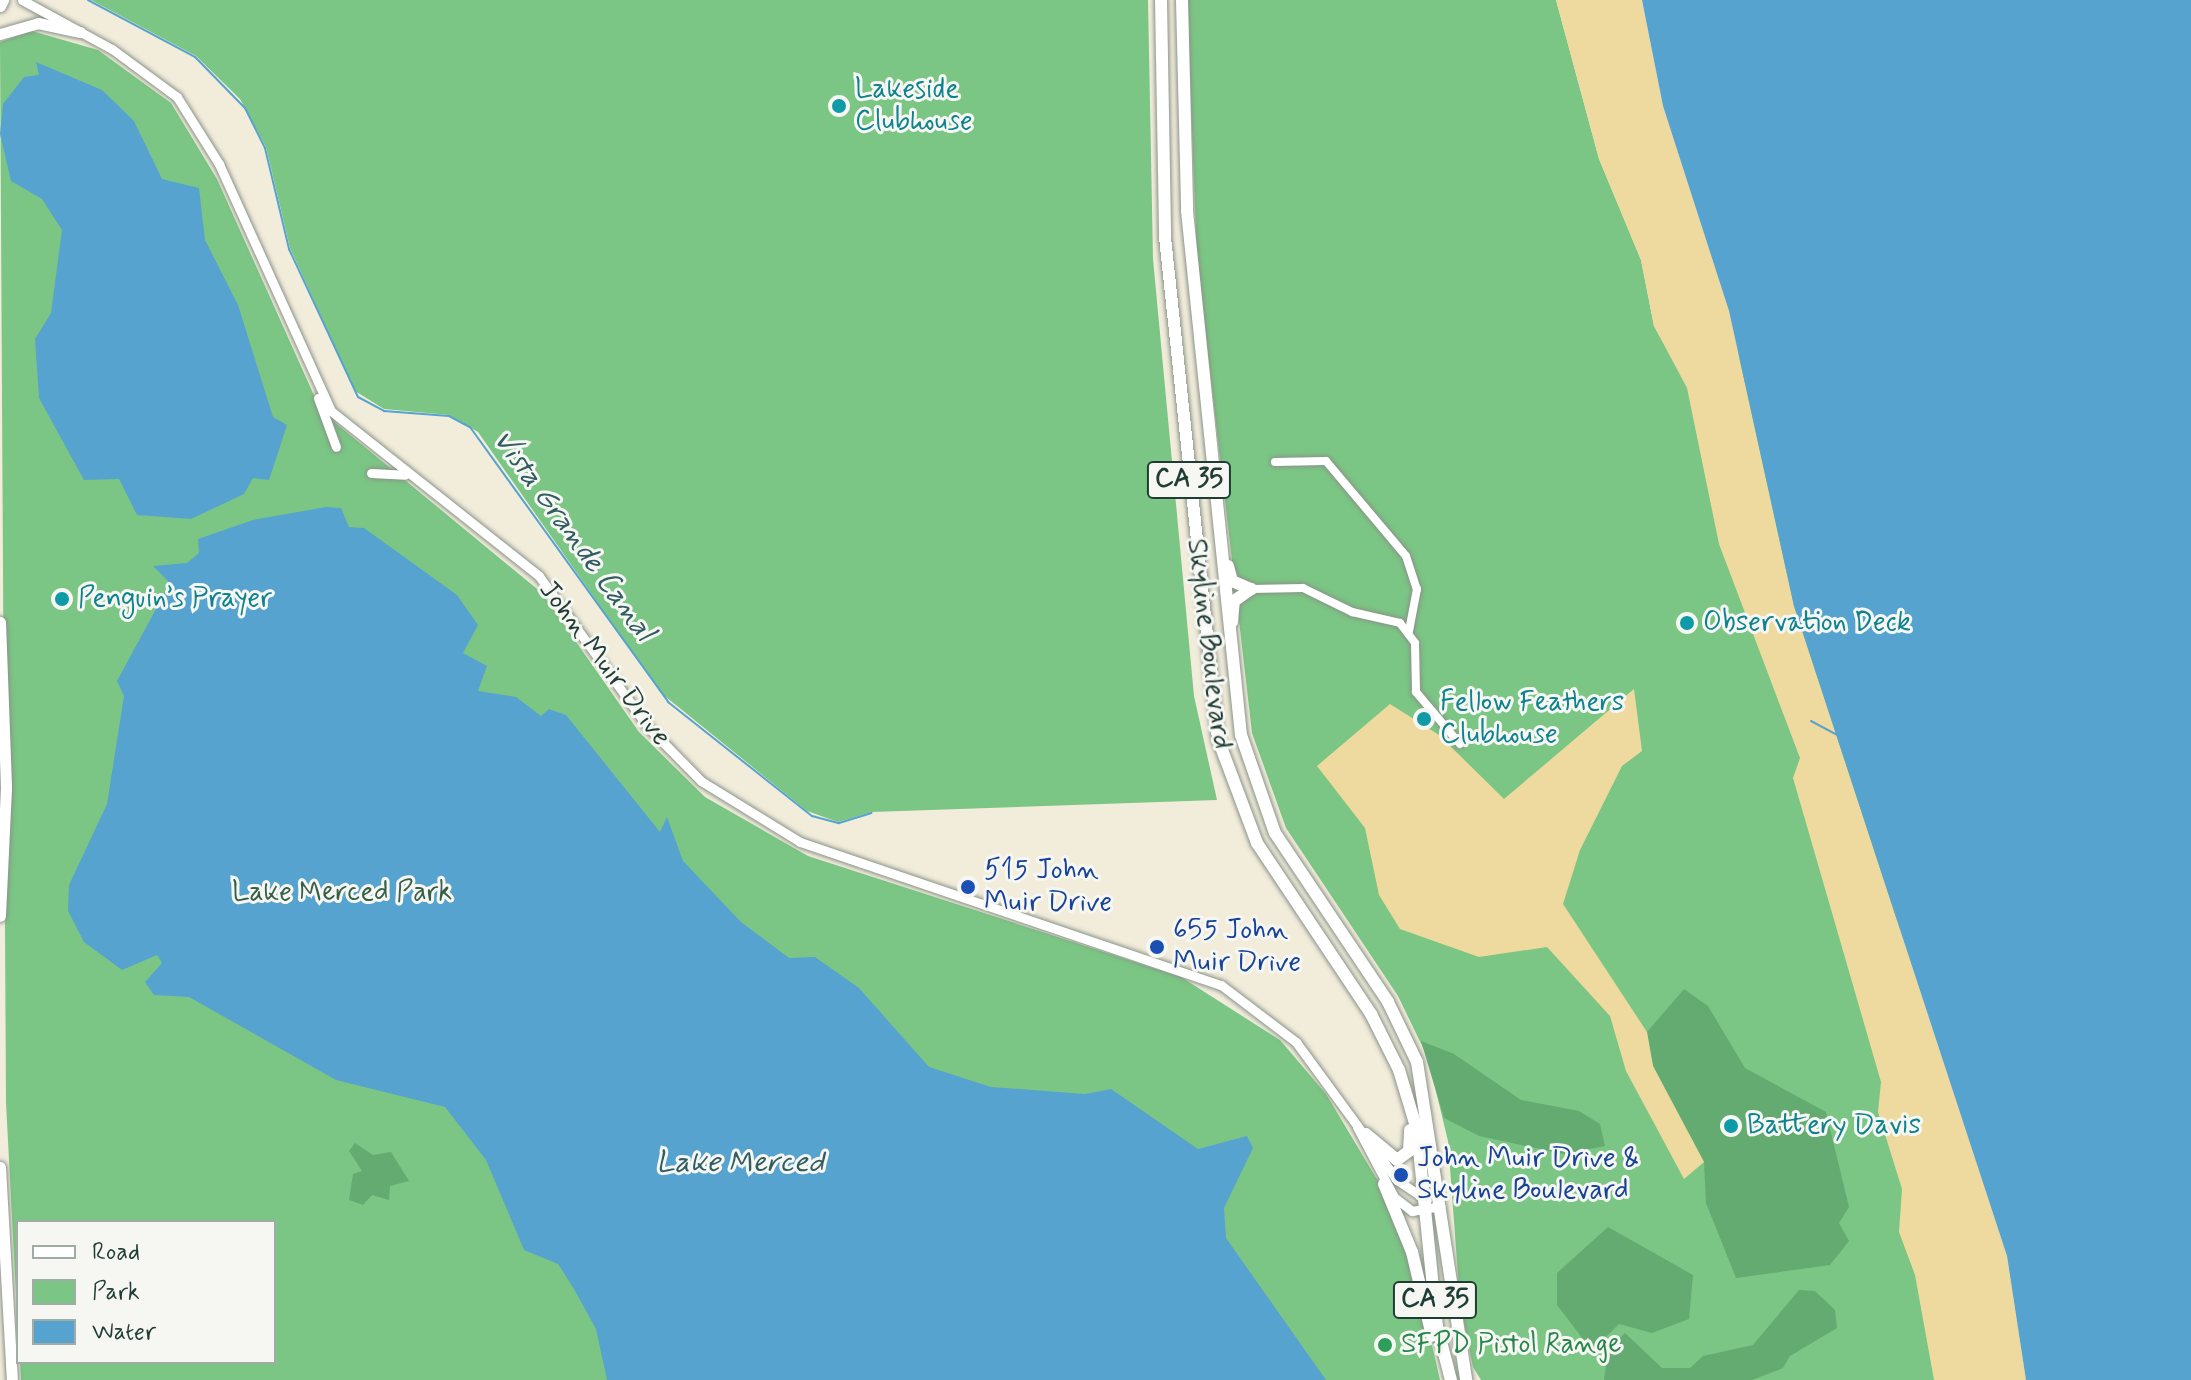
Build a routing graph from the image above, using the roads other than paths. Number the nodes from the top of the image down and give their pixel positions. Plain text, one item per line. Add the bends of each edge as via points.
1 (3, 0) edge
2 (22, 0) edge
3 (1161, 0) edge
4 (1182, 0) edge
5 (0, 6) edge
6 (80, 32) junction
7 (0, 34) edge
8 (315, 387) junction
9 (336, 447) dead end
10 (1275, 462) dead end
11 (371, 473) dead end
12 (405, 475) junction
13 (1216, 512) junction
14 (1251, 589) junction
15 (0, 622) edge
16 (1409, 631) junction
17 (1229, 641) junction
18 (1460, 744) dead end
19 (1, 892) edge
20 (0, 916) edge
21 (1409, 1099) junction
22 (1356, 1124) junction
23 (1366, 1134) junction
24 (0, 1167) edge
25 (1384, 1184) junction
26 (1426, 1206) junction
27 (1441, 1206) junction
28 (1, 1207) edge
29 (2, 1237) edge
30 (12, 1380) edge
31 (1450, 1380) edge
32 (1466, 1380) edge

1 - 5 main road
2 - 6 street, John Muir Drive
3 - 21 main road, Skyline Boulevard / CA 35 via 1165,237 1218,739 1257,843 1371,1014
4 - 13 main road, Skyline Boulevard / CA 35 via 1187,211
6 - 7 main road via 38,23
6 - 8 street, John Muir Drive via 150,73 193,118
8 - 9 street
8 - 12 street, John Muir Drive via 345,427
10 - 16 street via 1326,461 1406,556 1417,589
11 - 12 street
12 - 22 street, John Muir Drive via 539,576 655,736 732,805 823,851 1209,979 1296,1042
13 - 14 main road via 1232,581
13 - 17 main road, Skyline Boulevard / CA 35
14 - 16 street via 1303,588
14 - 17 main road via 1234,601
15 - 19 main road
16 - 18 street via 1416,692
17 - 27 main road, Skyline Boulevard / CA 35 via 1241,735 1263,805 1388,1002 1417,1062
19 - 20 main road
21 - 23 main road via 1405,1156 1391,1159
21 - 26 main road, Skyline Boulevard / CA 35
22 - 23 street, John Muir Drive
22 - 25 street, John Muir Drive
23 - 26 street, John Muir Drive via 1397,1180
24 - 28 main road
25 - 26 street, John Muir Drive via 1402,1205
25 - 31 main road
26 - 27 street, John Muir Drive
26 - 31 main road, Skyline Boulevard / CA 35
27 - 32 main road, Skyline Boulevard / CA 35
28 - 29 main road
29 - 30 main road

